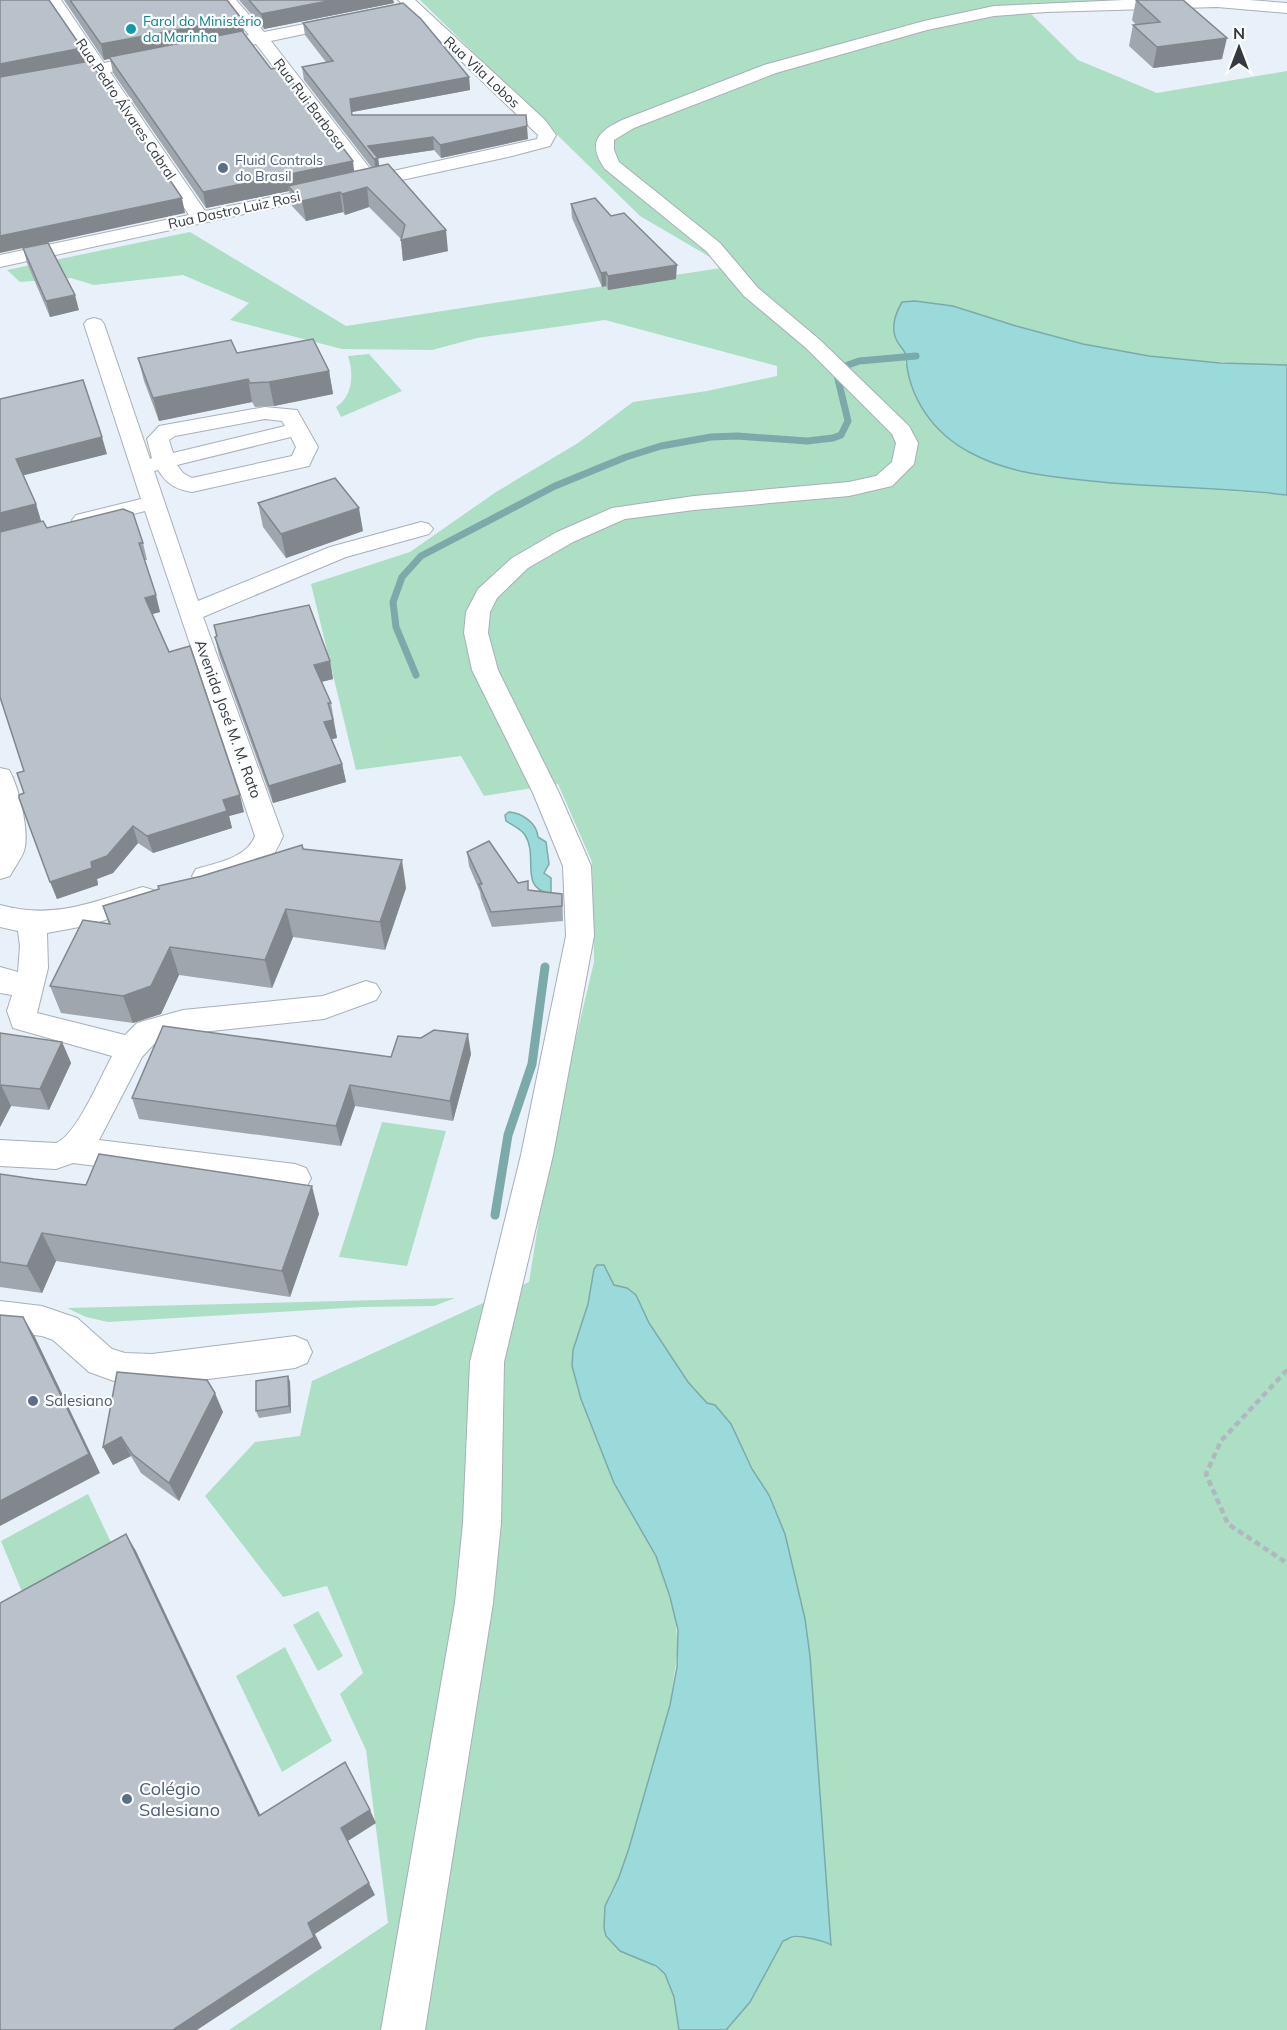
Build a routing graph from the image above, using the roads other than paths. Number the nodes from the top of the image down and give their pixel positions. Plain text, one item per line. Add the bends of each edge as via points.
1 (53, 0) edge
2 (228, 0) edge
3 (409, 4) edge
4 (1287, 8) edge
5 (389, 12) edge
6 (366, 17) edge
7 (260, 38) junction
8 (191, 51) edge
9 (168, 55) edge
10 (99, 68) junction
11 (0, 87) edge
12 (538, 145) joint
13 (369, 180) junction
14 (200, 217) junction
15 (5, 254) edge
16 (94, 324) dead end
17 (164, 462) junction
18 (142, 467) junction
19 (154, 502) junction
20 (66, 524) edge
21 (421, 529) dead end
22 (190, 613) junction
23 (0, 777) edge
24 (0, 869) edge
25 (0, 916) edge
26 (30, 923) junction
27 (0, 978) edge
28 (29, 981) junction
29 (366, 992) dead end
30 (131, 1049) junction
31 (73, 1150) junction
32 (0, 1153) edge
33 (295, 1178) dead end
34 (0, 1316) edge
35 (295, 1352) dead end
36 (403, 2030) edge

1 - 10 street, Rua Pedro Álvares Cabral
2 - 7 street, Rua Rui Barbosa
3 - 5 street
3 - 12 street, Rua Vila Lobos via 545,130 547,138
4 - 36 street via 1217,2 994,11 924,26 770,69 628,124 607,135 603,142 611,165 713,247 751,292 813,344 901,430 908,442 903,464 884,481 849,489 620,513 565,537 520,563 487,594 478,612 476,633 485,670 577,866 580,936 537,1155 487,1362 482,1523 474,1603
6 - 7 street
7 - 8 street
7 - 13 street, Rua Rui Barbosa
9 - 10 street
10 - 11 street
10 - 14 street, Rua Pedro Álvares Cabral
12 - 13 street, Rua Dastro Luiz Rosi
13 - 14 street, Rua Dastro Luiz Rosi
14 - 15 street, Rua Dastro Luiz Rosi
16 - 18 street, Avenida José M. M. Rato
17 - 17 street via 298,429 307,447 301,461 192,485 175,479
17 - 18 street
18 - 19 street, Avenida José M. M. Rato
19 - 20 street
19 - 22 street, Avenida José M. M. Rato
21 - 22 street via 338,552
22 - 26 street, Avenida José M. M. Rato via 269,836 267,847 238,866 70,921
23 - 24 street via 11,820 11,849
25 - 26 street, Avenida José M. M. Rato
26 - 28 street via 36,941
27 - 28 street via 5,983
28 - 30 street via 22,1011 24,1020
29 - 30 street via 324,1007 161,1026 143,1033
30 - 31 street via 87,1132
31 - 32 street via 56,1156
31 - 33 street
34 - 35 street via 42,1321 65,1329 100,1361 124,1369 152,1370

